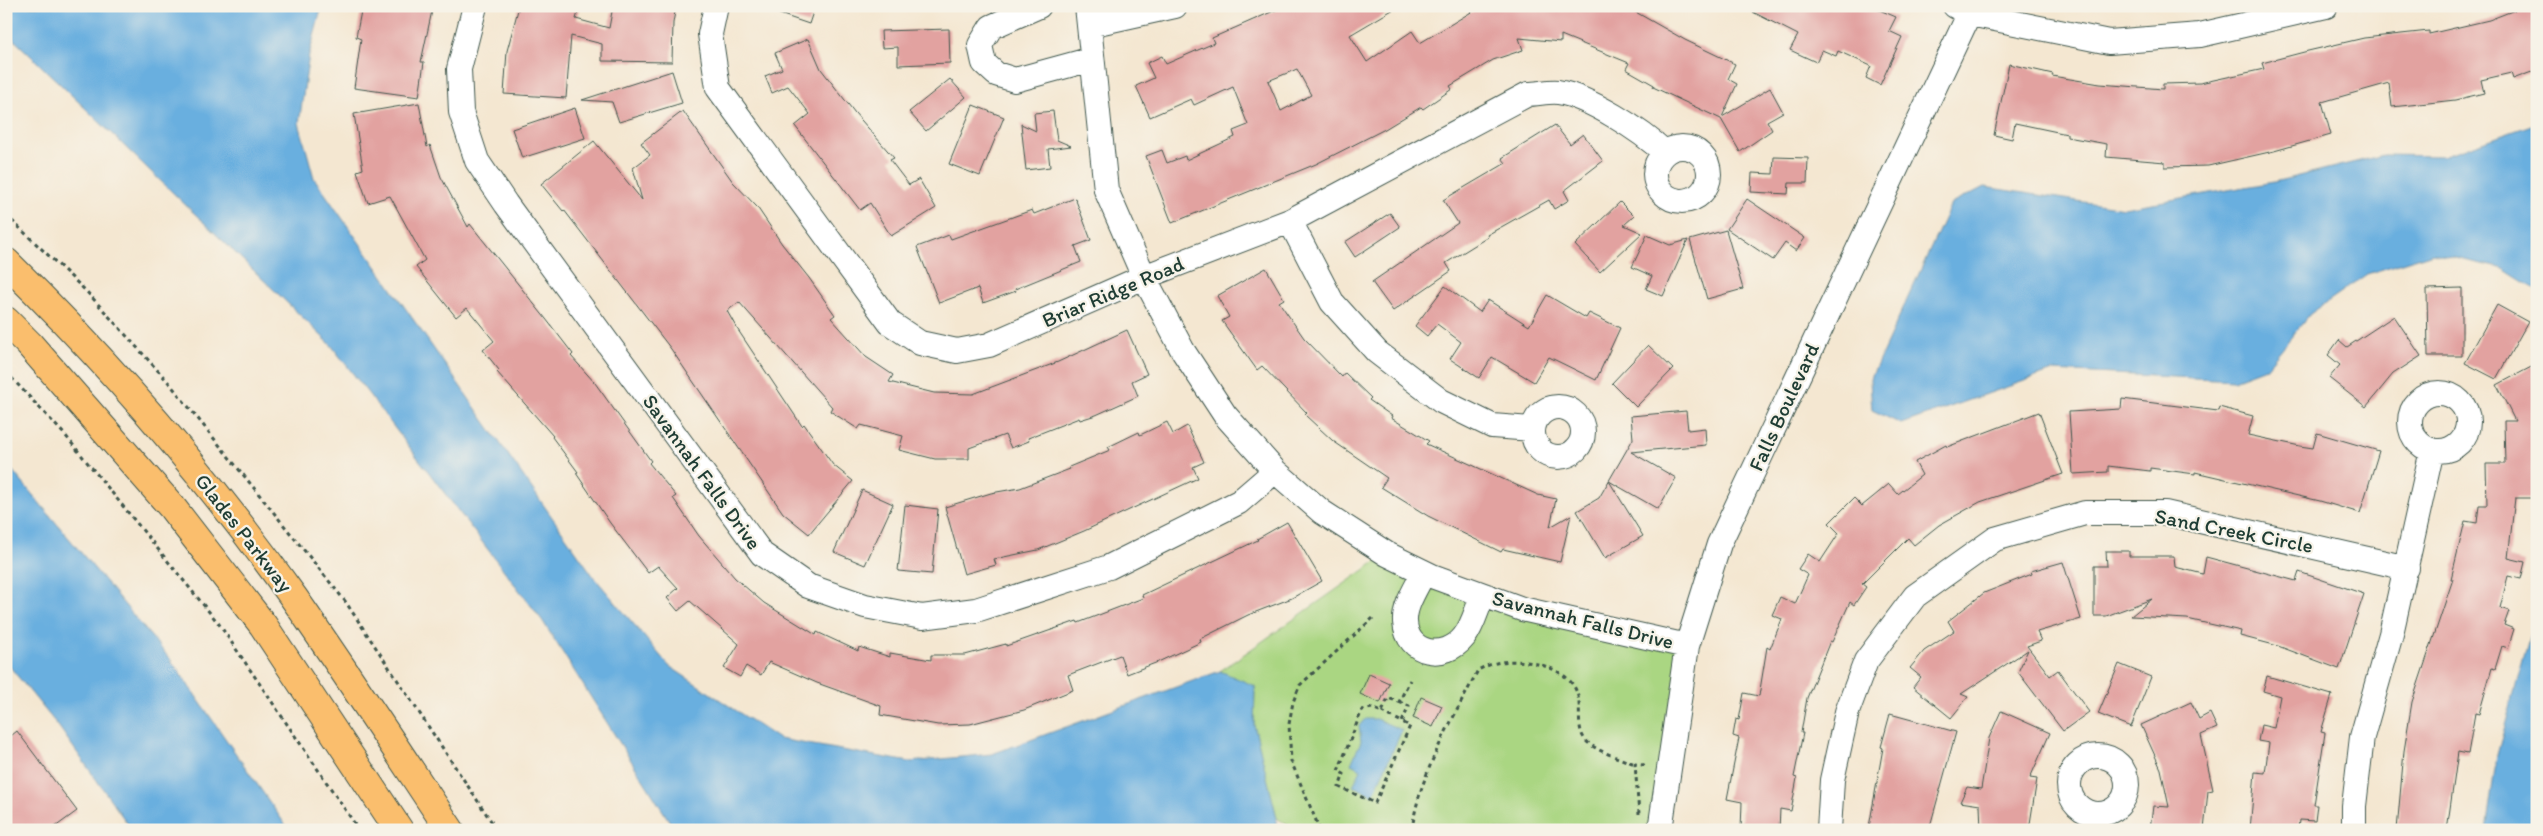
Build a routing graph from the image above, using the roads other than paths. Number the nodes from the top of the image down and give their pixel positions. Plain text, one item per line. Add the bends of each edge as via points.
1 (474, 6) edge
2 (716, 6) edge
3 (1039, 6) edge
4 (1175, 6) edge
5 (2326, 6) edge
6 (1966, 9) edge
7 (1088, 16) edge
8 (1092, 60) junction
9 (1664, 153) dead end
10 (1290, 221) junction
11 (6, 262) edge
12 (1144, 277) junction
13 (6, 321) edge
14 (1533, 429) dead end
15 (2432, 450) dead end
16 (1275, 471) junction
17 (2407, 568) junction
18 (1424, 572) junction
19 (1483, 595) junction
20 (1687, 646) junction
21 (399, 830) edge
22 (450, 830) edge
23 (1660, 830) edge
24 (1829, 830) edge
25 (2354, 830) edge

1 - 16 street, Savannah Falls Drive via 459,69 461,112 477,161 762,554 808,586 865,606 922,617 976,610 1109,567 1239,502
2 - 12 street, Briar Ridge Road via 710,34 718,88 890,323 920,343 957,351 989,345
3 - 8 street via 991,27 980,45 984,63 996,74 1015,80
4 - 7 street
5 - 6 street via 2200,35 2109,42
6 - 20 street, Falls Boulevard via 1719,544
7 - 8 street, Savannah Falls Drive
8 - 12 street, Savannah Falls Drive via 1106,190
9 - 10 street, Briar Ridge Road via 1650,139 1582,98 1557,92 1528,94
10 - 12 street, Briar Ridge Road
10 - 14 street via 1332,302 1378,352 1441,401 1483,422 1492,426
11 - 22 main road, Glades Parkway via 60,314 202,478 293,597
12 - 16 street, Savannah Falls Drive via 1183,351 1225,415
13 - 21 main road, Glades Parkway via 171,506 263,625
15 - 17 street
16 - 18 street, Savannah Falls Drive via 1322,512 1387,554
17 - 24 street, Sand Creek Circle via 2165,513 2085,513 1996,539 1915,596 1866,661 1847,712 1832,780
17 - 25 street via 2362,737
18 - 19 street, Savannah Falls Drive
18 - 19 street via 1404,620 1406,634 1423,650 1434,653 1450,650 1464,637
19 - 20 street, Savannah Falls Drive via 1522,609
20 - 23 street, Falls Boulevard

